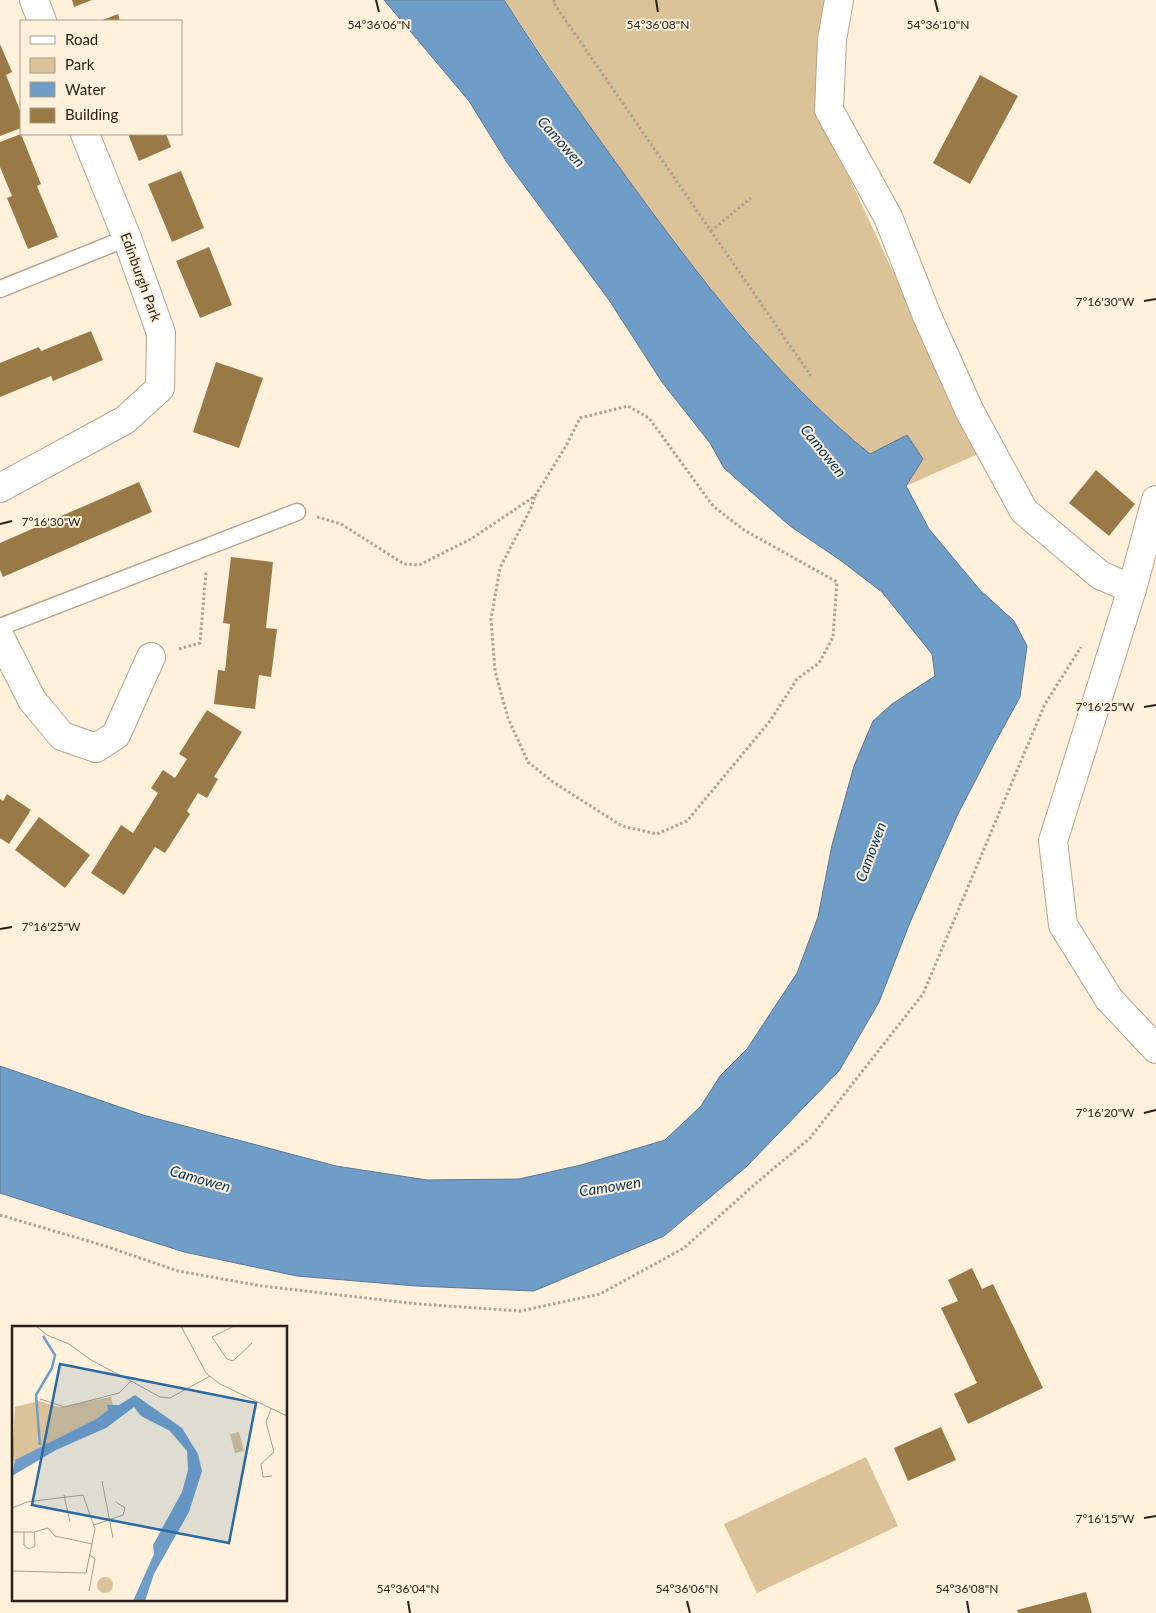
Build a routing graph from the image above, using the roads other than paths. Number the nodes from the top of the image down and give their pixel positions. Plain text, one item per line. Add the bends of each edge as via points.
1 (34, 0) edge
2 (839, 0) edge
3 (42, 20) edge
4 (86, 135) edge
5 (127, 238) junction
6 (0, 290) edge
7 (0, 488) edge
8 (1156, 500) edge
9 (297, 512) road end
10 (1132, 589) junction
11 (0, 627) edge
12 (0, 637) edge
13 (151, 657) road end
14 (1156, 1049) edge

1 - 3 street
2 - 10 street via 832,40 829,110 888,217 970,412 1024,511 1100,575
4 - 5 street, Edinburgh Park
5 - 6 lane
5 - 7 street, Edinburgh Park via 161,333 160,388 125,420
8 - 10 street
9 - 11 lane
10 - 14 street via 1053,841 1062,925 1109,999
12 - 13 street via 32,700 62,736 96,748 116,736

